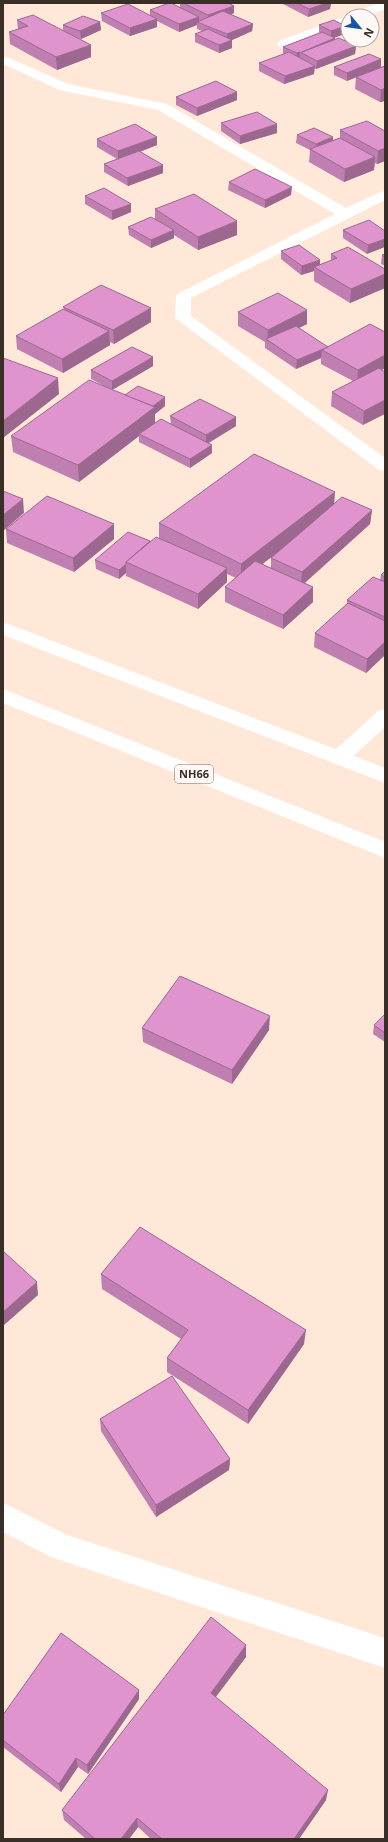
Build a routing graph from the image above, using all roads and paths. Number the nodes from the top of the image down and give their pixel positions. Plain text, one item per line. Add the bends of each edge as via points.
1 (340, 23) edge
2 (283, 44) dead end
3 (3, 62) edge
4 (385, 194) edge
5 (345, 214) junction
6 (385, 466) edge
7 (3, 628) edge
8 (3, 696) edge
9 (385, 716) edge
10 (339, 758) junction
11 (385, 776) edge
12 (385, 850) edge
13 (3, 1517) edge
14 (385, 1653) edge

1 - 2 main road
3 - 5 main road via 7,61 64,87 162,107
4 - 5 main road
5 - 6 main road via 184,296 183,318
7 - 10 main road
8 - 12 main road, NH66
9 - 10 main road
10 - 11 main road
13 - 14 main road via 61,1547

